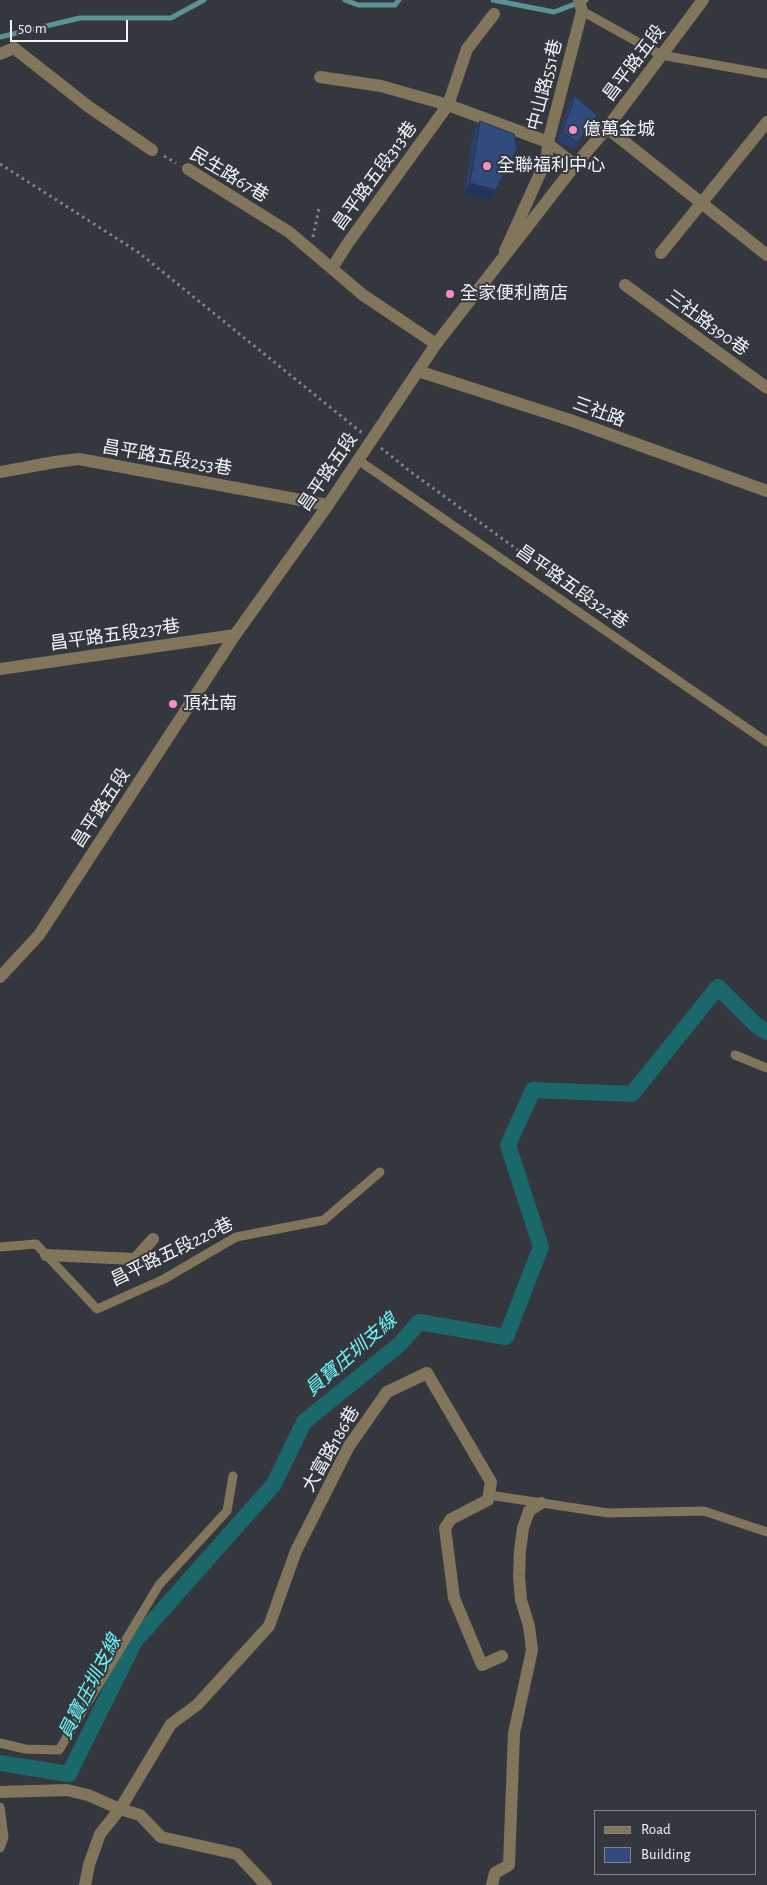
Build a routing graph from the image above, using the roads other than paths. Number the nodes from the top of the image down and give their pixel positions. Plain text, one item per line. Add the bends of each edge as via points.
1 (703, 0) edge
2 (581, 6) edge
3 (494, 14) dead end
4 (0, 54) edge
5 (661, 55) junction
6 (767, 74) edge
7 (320, 77) dead end
8 (448, 105) junction
9 (767, 122) edge
10 (607, 128) junction
11 (548, 142) junction
12 (152, 150) road end
13 (576, 164) junction
14 (188, 169) road end
15 (702, 203) junction
16 (662, 253) dead end
17 (767, 254) edge
18 (501, 260) junction
19 (332, 268) junction
20 (625, 285) dead end
21 (436, 344) junction
22 (418, 371) junction
23 (767, 388) edge
24 (358, 460) junction
25 (0, 472) edge
26 (767, 491) edge
27 (328, 504) junction
28 (235, 635) junction
29 (0, 669) edge
30 (767, 742) edge
31 (0, 977) edge
32 (735, 1055) dead end
33 (767, 1068) edge
34 (380, 1172) dead end
35 (153, 1238) dead end
36 (0, 1247) edge
37 (46, 1255) junction
38 (232, 1476) dead end
39 (489, 1495) junction
40 (541, 1503) junction
41 (767, 1532) edge
42 (502, 1656) dead end
43 (0, 1743) edge
44 (0, 1792) edge
45 (0, 1807) edge
46 (120, 1809) junction
47 (0, 1848) edge
48 (85, 1885) edge
49 (266, 1885) edge
50 (492, 1885) edge

1 - 5 street, 昌平路五段
2 - 5 lane
2 - 11 street, 中山路551巷
3 - 8 street via 467,49
4 - 12 street via 14,48 89,107
5 - 6 lane
5 - 10 street, 昌平路五段
7 - 8 street, 昌平路五段313巷 via 381,86
8 - 11 street, 昌平路五段313巷
8 - 19 street, 昌平路五段313巷
9 - 15 street
10 - 13 street, 昌平路五段
10 - 15 street
11 - 13 lane, 昌平路五段313巷
11 - 18 street, 中山路551巷 via 547,158
13 - 18 street, 昌平路五段
14 - 19 street, 民生路67巷 via 289,232
15 - 16 street
15 - 17 street
18 - 21 street, 昌平路五段
19 - 21 street, 民生路67巷 via 363,295
20 - 23 street, 三社路390巷
21 - 22 street, 昌平路五段
22 - 24 street, 昌平路五段
22 - 26 street, 三社路 via 570,420
24 - 27 street, 昌平路五段
24 - 30 lane, 昌平路五段322巷
25 - 27 street, 昌平路五段253巷 via 79,459
27 - 28 street, 昌平路五段
28 - 29 street, 昌平路五段237巷
28 - 31 street, 昌平路五段 via 39,934
32 - 33 lane
34 - 37 lane, 昌平路五段220巷 via 324,1220 236,1237 164,1279 97,1309
35 - 37 street, 昌平路五段220巷 via 135,1259
36 - 37 lane, 昌平路五段220巷 via 36,1244
38 - 43 lane via 227,1511 159,1585 59,1750 25,1749
39 - 40 lane
39 - 42 street via 488,1500 451,1519 445,1528 454,1598 482,1665
39 - 46 street, 大富路186巷 via 491,1482 427,1373 387,1392 349,1446 296,1551 269,1626 197,1705 171,1724
40 - 41 lane via 608,1513 704,1511
40 - 50 street via 529,1511 522,1536 518,1576 532,1650 514,1733 509,1865 495,1873
44 - 46 street via 67,1790
45 - 47 lane via 4,1837
46 - 48 street, 大富路186巷 via 100,1834
46 - 49 street via 140,1815 161,1837 237,1854

